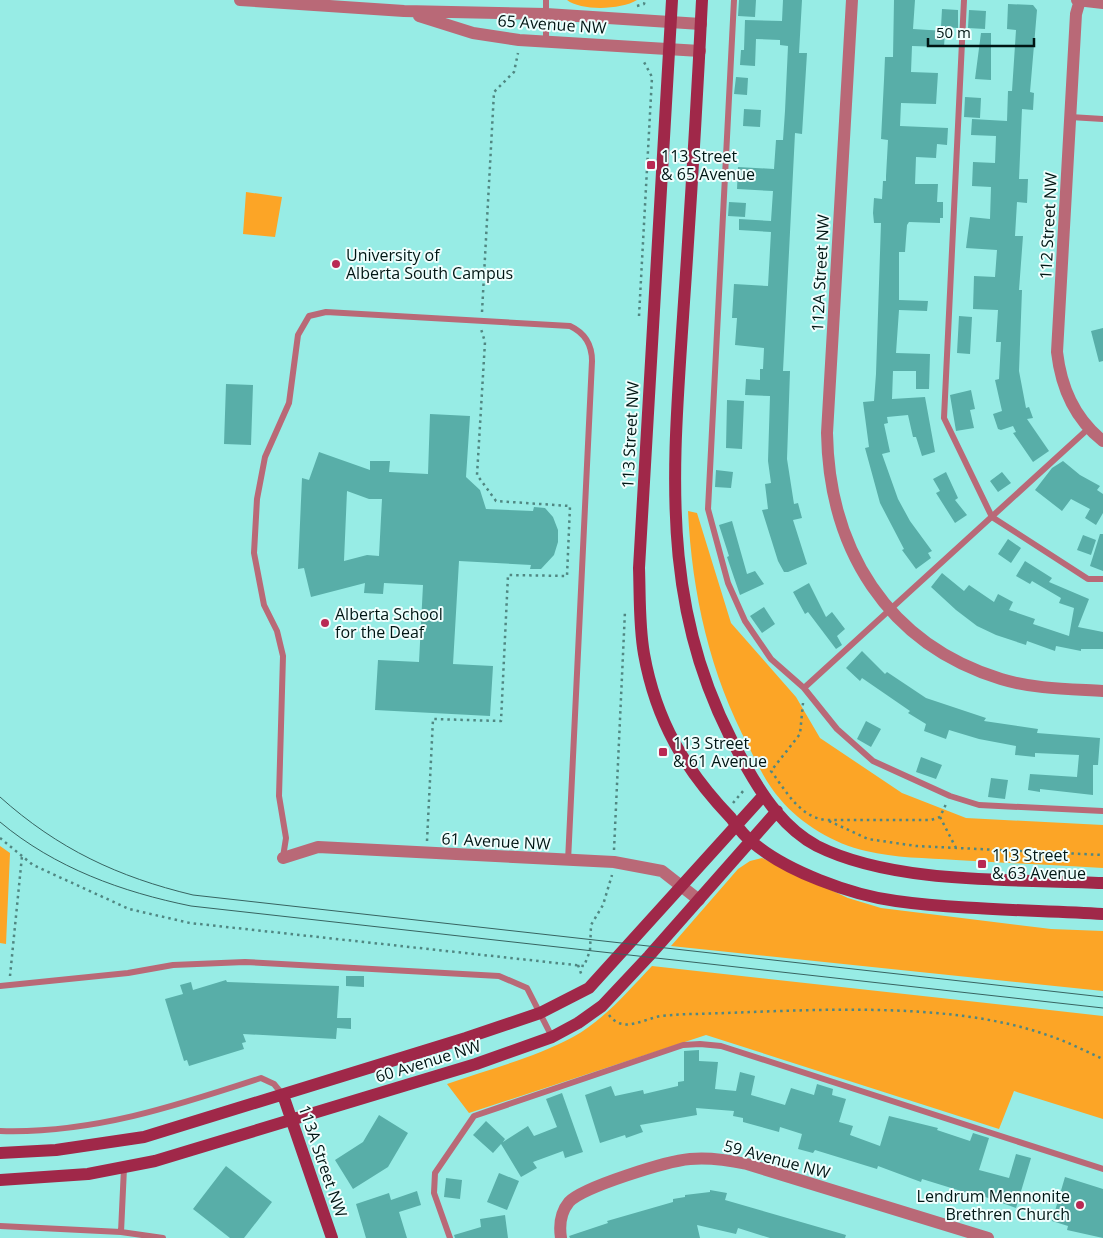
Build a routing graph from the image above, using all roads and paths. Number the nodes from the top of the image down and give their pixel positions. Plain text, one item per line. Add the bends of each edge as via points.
1 (240, 0) edge
2 (546, 0) edge
3 (646, 0) edge
4 (672, 0) edge
5 (702, 0) edge
6 (734, 0) edge
7 (852, 0) edge
8 (964, 0) edge
9 (1079, 0) edge
10 (1103, 3) edge
11 (644, 4) dead end
12 (404, 11) junction
13 (546, 14) junction
14 (671, 22) junction
15 (701, 24) junction
16 (546, 41) junction
17 (670, 49) junction
18 (519, 50) dead end
19 (700, 50) junction
20 (1070, 117) junction
21 (1103, 119) edge
22 (482, 321) junction
23 (1089, 428) junction
24 (1103, 441) edge
25 (992, 517) junction
26 (1103, 579) edge
27 (890, 609) junction
28 (806, 691) junction
29 (1103, 691) edge
30 (745, 789) dead end
31 (764, 796) junction
32 (950, 796) junction
33 (732, 805) dead end
34 (777, 811) junction
35 (1103, 812) edge
36 (940, 816) junction
37 (827, 820) junction
38 (737, 826) junction
39 (0, 838) edge
40 (750, 841) junction
41 (956, 848) junction
42 (422, 854) junction
43 (1103, 855) edge
44 (22, 856) junction
45 (283, 858) joint
46 (568, 860) junction
47 (612, 875) dead end
48 (1103, 882) edge
49 (684, 886) junction
50 (698, 900) junction
51 (1103, 914) edge
52 (578, 965) junction
53 (583, 979) dead end
54 (10, 985) junction
55 (0, 986) edge
56 (540, 1013) junction
57 (608, 1013) dead end
58 (552, 1037) junction
59 (1103, 1059) edge
60 (283, 1095) junction
61 (292, 1120) junction
62 (0, 1131) edge
63 (0, 1153) edge
64 (124, 1168) junction
65 (1103, 1170) edge
66 (0, 1180) edge
67 (0, 1226) edge
68 (121, 1232) junction
69 (163, 1238) edge
70 (332, 1238) edge
71 (450, 1238) edge
72 (561, 1238) edge
73 (988, 1238) edge

1 - 12 street, 65 Avenue NW
2 - 13 lane
3 - 11 path
4 - 14 main road, 113 Street NW
5 - 15 main road
6 - 28 lane via 708,509 728,583 745,621 771,658
7 - 27 street, 112A Street NW via 827,433 832,493 848,545 866,578
8 - 25 lane via 944,418
9 - 10 street
9 - 20 street, 112 Street NW
12 - 13 street, 65 Avenue NW
12 - 16 street, 65 Avenue NW via 473,33
13 - 14 street, 65 Avenue NW
13 - 16 lane
14 - 15 street, 65 Avenue NW
14 - 17 main road, 113 Street NW
15 - 19 main road
16 - 17 street, 65 Avenue NW
17 - 19 street, 65 Avenue NW
17 - 38 main road, 113 Street NW via 644,468 640,624 655,696 677,751 696,779
18 - 22 path via 514,72 494,92
19 - 31 main road via 674,478 678,563 686,613 700,666 730,740
20 - 21 lane
20 - 23 street, 112 Street NW via 1057,352 1066,393
22 - 42 path via 481,332 485,342 477,475 496,501 570,506 566,576 508,575 501,722 433,719 427,842
22 - 45 lane via 326,312 309,316 298,335 289,403 265,457 257,499 254,552 264,605 277,630 283,656 279,796 286,838
22 - 46 lane via 570,326 583,334 592,353
23 - 24 street, 112 Street NW
23 - 25 lane
25 - 26 lane via 1088,579
25 - 27 lane
27 - 28 lane
27 - 29 street, 112A Street NW via 922,639 947,656 981,672 1038,687
28 - 32 lane via 837,729 873,761
28 - 37 path via 800,734 771,771 802,810 814,818
30 - 33 path
31 - 34 main road
31 - 38 main road, 60 Avenue NW
32 - 35 lane via 979,805
32 - 36 path
34 - 40 main road, 60 Avenue NW
34 - 48 main road via 791,828 816,845 874,865 959,876
36 - 37 path via 931,820
36 - 41 path
37 - 41 path via 868,839
38 - 40 main road, 113 Street NW
38 - 49 main road, 60 Avenue NW
39 - 44 path
40 - 50 main road, 60 Avenue NW
40 - 51 main road via 811,876 839,887 895,901
41 - 43 path
42 - 45 street, 61 Avenue NW via 318,847
42 - 46 street, 61 Avenue NW
44 - 52 path via 129,909 190,923
44 - 54 path
46 - 49 street, 61 Avenue NW via 648,867 662,871
47 - 52 path via 603,905 591,925 587,964
49 - 50 street, 61 Avenue NW
49 - 56 main road, 60 Avenue NW via 589,988
50 - 58 main road, 60 Avenue NW via 602,1006 578,1024
52 - 53 path
54 - 55 lane
54 - 56 lane via 173,965 245,962 375,968 499,976 527,988
56 - 58 lane
56 - 60 main road, 60 Avenue NW
57 - 59 path via 623,1025 660,1016 746,1013 894,1011 960,1017 1047,1034
58 - 61 main road, 60 Avenue NW via 476,1064
60 - 61 main road, 113A Street NW
60 - 62 lane via 274,1084 261,1078 130,1118 86,1126
60 - 63 main road, 60 Avenue NW via 144,1137 56,1150
61 - 64 main road, 60 Avenue NW
61 - 70 main road, 113A Street NW
64 - 66 main road, 60 Avenue NW via 51,1178
64 - 68 lane
65 - 71 lane via 721,1046 684,1045 474,1116 435,1173 434,1193
67 - 68 lane
68 - 69 lane
72 - 73 street, 59 Avenue NW via 559,1227 564,1209 573,1198 587,1190 691,1159 747,1164

